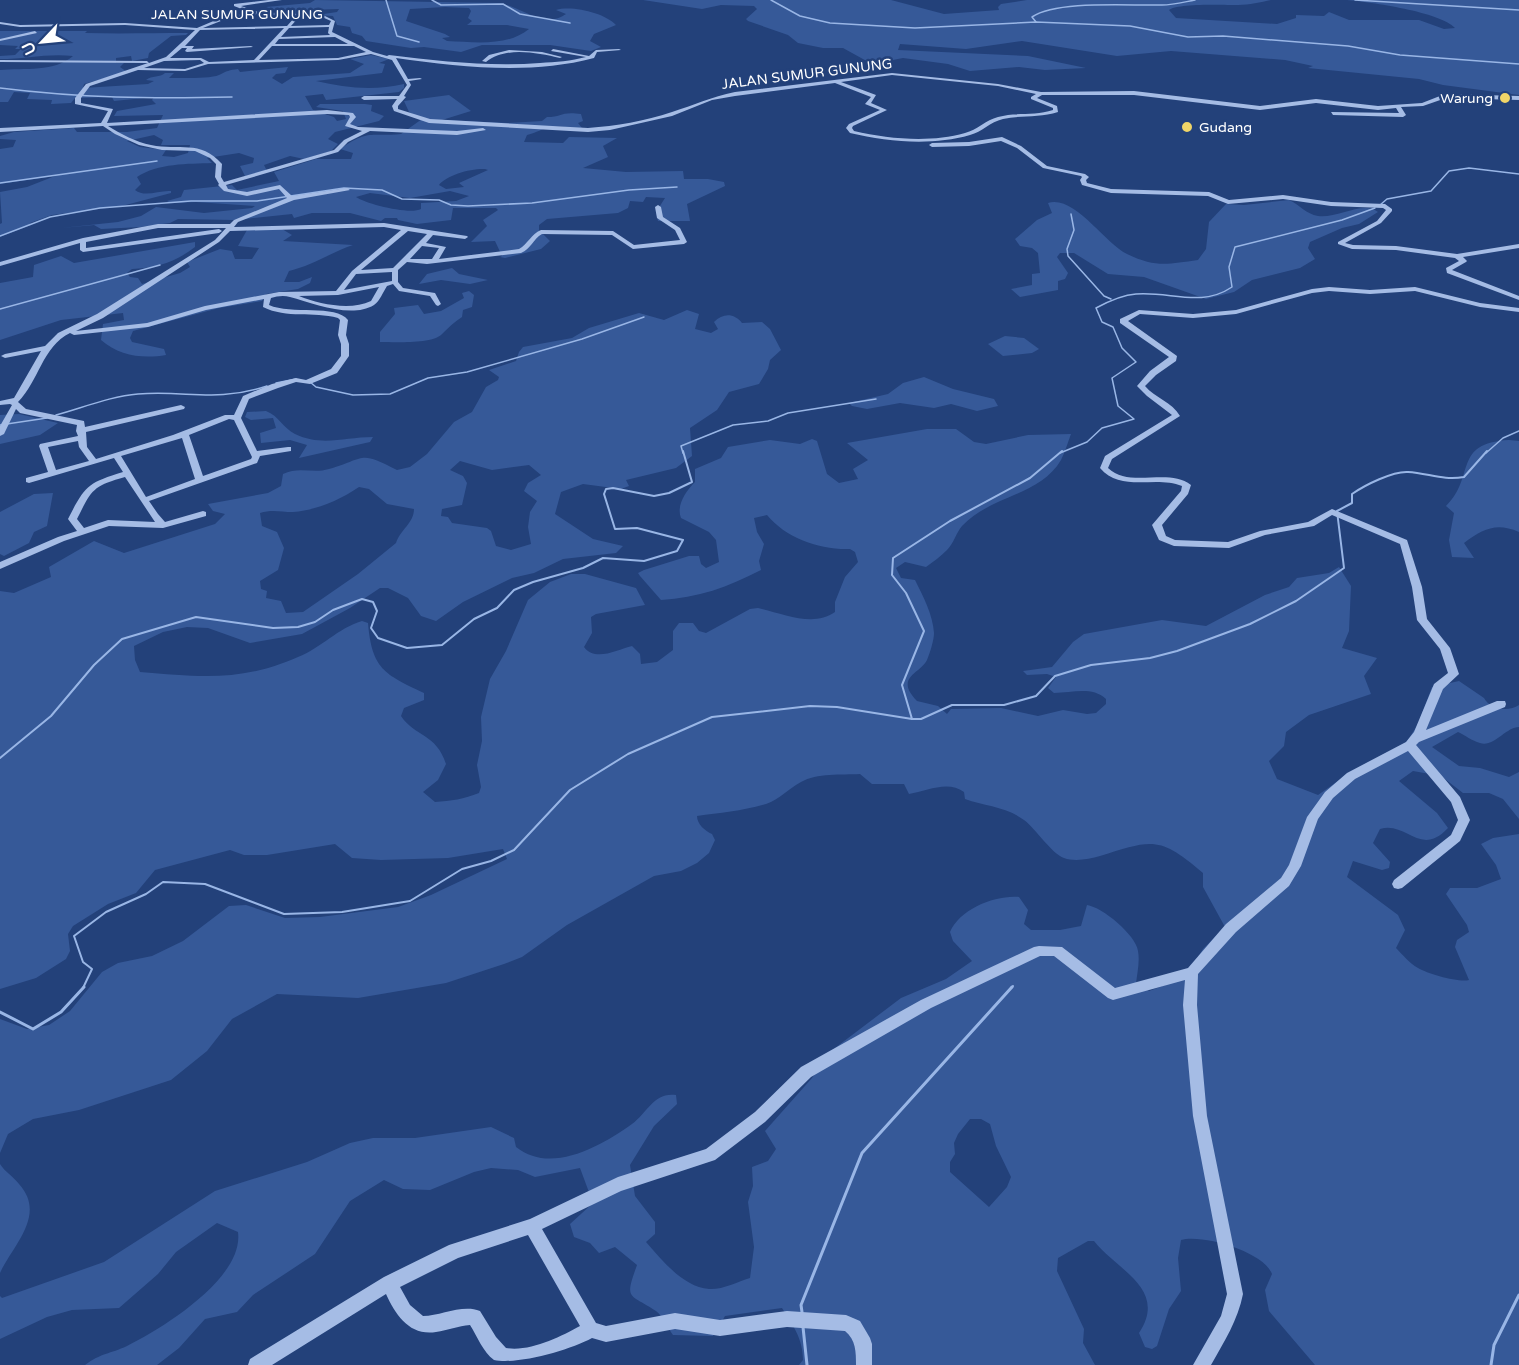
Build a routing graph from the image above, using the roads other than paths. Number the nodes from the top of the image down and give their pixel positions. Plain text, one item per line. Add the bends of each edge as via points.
1 (280, 0) edge
2 (257, 13) junction
3 (298, 16) junction
4 (0, 23) edge
5 (60, 25) junction
6 (331, 26) junction
7 (288, 27) junction
8 (197, 29) junction
9 (336, 36) junction
10 (279, 38) junction
11 (0, 40) edge
12 (272, 45) junction
13 (354, 45) junction
14 (180, 47) junction
15 (251, 47) dead end
16 (534, 47) dead end
17 (619, 50) dead end
18 (528, 51) junction
19 (505, 52) junction
20 (371, 53) junction
21 (594, 56) junction
22 (560, 57) junction
23 (392, 58) junction
24 (161, 60) junction
25 (501, 60) junction
26 (582, 60) junction
27 (0, 61) edge
28 (484, 61) junction
29 (153, 62) junction
30 (255, 62) junction
31 (548, 62) junction
32 (571, 62) junction
33 (208, 63) junction
34 (478, 66) junction
35 (136, 69) junction
36 (561, 71) dead end
37 (481, 74) dead end
38 (420, 79) dead end
39 (408, 80) junction
40 (827, 82) junction
41 (1041, 94) junction
42 (403, 97) junction
43 (364, 98) dead end
44 (1519, 98) edge
45 (1398, 106) junction
46 (1333, 114) dead end
47 (104, 123) junction
48 (524, 127) junction
49 (0, 130) edge
50 (369, 130) junction
51 (854, 133) junction
52 (221, 185) junction
53 (348, 190) dead end
54 (291, 196) junction
55 (658, 207) dead end
56 (179, 224) junction
57 (230, 228) junction
58 (406, 229) junction
59 (432, 233) junction
60 (178, 235) junction
61 (98, 237) junction
62 (465, 237) dead end
63 (82, 240) junction
64 (420, 244) junction
65 (1519, 246) edge
66 (100, 248) junction
67 (1457, 256) junction
68 (404, 260) junction
69 (434, 261) junction
70 (0, 264) edge
71 (395, 270) junction
72 (354, 272) junction
73 (395, 282) junction
74 (384, 285) junction
75 (290, 293) junction
76 (338, 293) junction
77 (268, 296) junction
78 (1519, 298) edge
79 (438, 304) dead end
80 (1519, 310) edge
81 (56, 339) junction
82 (47, 348) junction
83 (5, 356) dead end
84 (0, 403) edge
85 (15, 403) junction
86 (181, 407) dead end
87 (237, 418) junction
88 (4, 426) edge
89 (82, 434) junction
90 (186, 434) junction
91 (288, 449) dead end
92 (255, 454) junction
93 (117, 456) junction
94 (94, 462) junction
95 (128, 472) junction
96 (53, 474) junction
97 (29, 480) dead end
98 (200, 480) junction
99 (145, 500) junction
100 (203, 514) dead end
101 (163, 525) junction
102 (82, 531) junction
103 (0, 566) edge
104 (1501, 704) dead end
105 (1413, 742) junction
106 (1398, 884) dead end
107 (1192, 972) junction
108 (532, 1226) junction
109 (390, 1283) junction
110 (591, 1329) junction
111 (256, 1365) edge
112 (864, 1365) edge
113 (1201, 1365) edge

1 - 2 street via 234,6
2 - 3 street
2 - 8 street via 225,18
3 - 6 street via 328,17 333,21
3 - 7 street
4 - 5 street, JALAN SUMUR GUNUNG
5 - 8 street, JALAN SUMUR GUNUNG
5 - 11 street
6 - 7 street, JALAN SUMUR GUNUNG
6 - 9 street, JALAN SUMUR GUNUNG via 329,31
7 - 8 street, JALAN SUMUR GUNUNG
7 - 10 street
8 - 14 street
9 - 10 street
9 - 13 street, JALAN SUMUR GUNUNG
10 - 12 street
12 - 13 street
12 - 30 street
13 - 20 street, JALAN SUMUR GUNUNG
14 - 15 street via 192,47 187,51
14 - 24 street
16 - 18 street
17 - 21 street via 596,51
18 - 19 street
18 - 21 street
18 - 22 street
19 - 25 street
19 - 28 street via 492,54
20 - 23 street, JALAN SUMUR GUNUNG
20 - 30 street via 338,59
21 - 26 street
22 - 26 street
22 - 31 street
23 - 34 street, JALAN SUMUR GUNUNG
23 - 39 street via 399,73
24 - 29 street
24 - 33 street via 201,59
25 - 28 street
25 - 31 street
26 - 32 street
27 - 29 street
28 - 34 street
29 - 35 street
30 - 33 street
31 - 32 street
31 - 34 street, JALAN SUMUR GUNUNG
32 - 36 street
33 - 35 street via 184,70
34 - 37 street
35 - 47 street via 91,83 79,97 79,106 111,110
38 - 39 street
39 - 42 street
40 - 41 street, JALAN SUMUR GUNUNG via 909,74
40 - 48 street, JALAN SUMUR GUNUNG via 711,99 672,114 610,128
40 - 51 street via 845,83 874,96 868,104 884,110 851,125
41 - 45 street, JALAN SUMUR GUNUNG via 1134,93 1260,108 1316,101 1373,108
41 - 51 street via 1033,98 1056,111 1001,117 963,136 920,138
42 - 43 street
42 - 48 street, JALAN SUMUR GUNUNG via 394,109 421,120
44 - 45 street, JALAN SUMUR GUNUNG via 1445,96 1427,103
45 - 46 street via 1403,115
47 - 49 street
47 - 50 street via 334,112 352,115 347,125 350,128
47 - 52 street via 152,147 185,147 204,153 219,164 217,175
48 - 50 street via 457,133
50 - 52 street via 346,141 336,151
51 - 67 street via 930,145 1002,138 1046,167 1083,175 1084,184 1105,190 1209,194 1233,202 1283,197 1331,204 1374,204 1390,210 1382,220 1340,243
52 - 54 street via 233,193 247,194 278,187
53 - 54 street
54 - 57 street via 286,203 236,221
55 - 69 street via 660,218 681,231 684,242 633,247 613,233 541,232 521,251
56 - 57 street
56 - 60 street
56 - 61 street
57 - 58 street via 348,225
57 - 60 street
57 - 81 street via 223,237 124,301
58 - 59 street
58 - 72 street
59 - 62 street
59 - 64 street
60 - 66 street
61 - 63 street
61 - 66 street
63 - 66 street via 82,250
63 - 70 street
64 - 68 street
64 - 69 street via 443,247
65 - 67 street
67 - 78 street via 1464,261 1448,269 1449,272
68 - 69 street
68 - 71 street
71 - 72 street
71 - 73 street
72 - 76 street
73 - 74 street
73 - 79 street via 401,290 433,294
74 - 75 street via 375,302 364,306 313,304
74 - 76 street
75 - 76 street
75 - 77 street
77 - 81 street via 205,308 148,325
77 - 87 street via 264,303 272,310 341,315 346,349 334,371 308,382 292,381 249,396
80 - 105 street via 1411,289 1329,289 1236,312 1193,316 1139,312 1125,317 1125,323 1173,356 1142,386 1160,404 1174,410 1176,416 1108,458 1104,468 1119,478 1187,485 1157,525 1161,538 1174,543 1230,545 1338,514 1404,542 1422,620 1445,648 1454,674 1438,687
81 - 82 street
82 - 83 street
82 - 85 street
84 - 85 street
85 - 88 street
85 - 89 street via 23,411 79,422
86 - 89 street
87 - 90 street via 228,417
87 - 92 street
89 - 94 street via 83,447
89 - 96 street via 43,446
90 - 93 street
90 - 98 street
91 - 92 street
92 - 98 street via 249,464
93 - 94 street
93 - 95 street
94 - 96 street
95 - 99 street
95 - 102 street via 94,484 86,491 72,519
96 - 97 street
98 - 99 street
99 - 101 street
100 - 101 street
101 - 102 street via 116,521
102 - 103 street
104 - 105 street
105 - 106 street via 1456,800 1464,820 1456,838
105 - 107 street via 1351,776 1329,795 1313,817 1286,882 1231,928
107 - 108 street via 1113,994 1057,951 1040,951 926,1004 806,1072 760,1117 710,1155 618,1184
107 - 113 street via 1190,1005 1200,1116 1235,1294 1224,1327
108 - 109 street via 455,1251
108 - 110 street
109 - 110 street via 399,1306 420,1323 474,1317 502,1355 518,1359 578,1338
109 - 111 street
110 - 112 street via 606,1334 675,1321 720,1328 786,1319 846,1323 854,1327 864,1344

